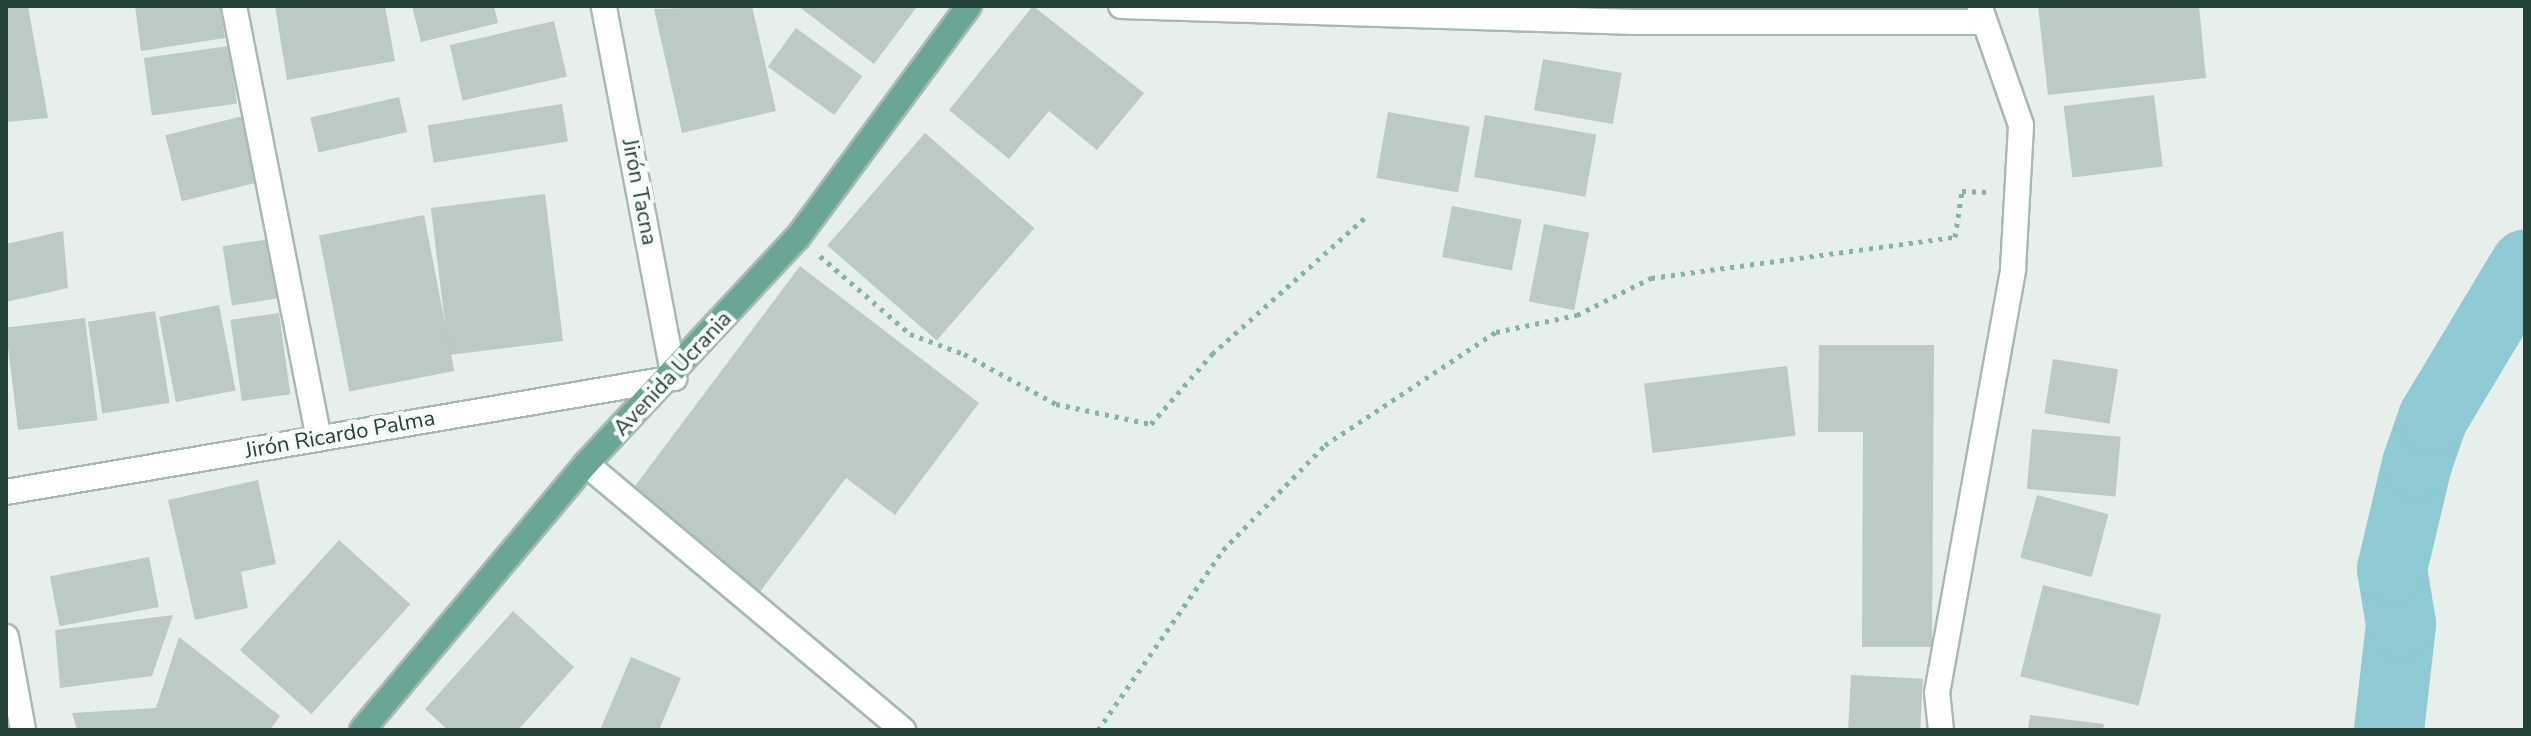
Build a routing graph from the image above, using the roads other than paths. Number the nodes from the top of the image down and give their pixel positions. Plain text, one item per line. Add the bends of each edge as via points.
1 (234, 6) edge
2 (604, 6) edge
3 (969, 6) edge
4 (1121, 6) edge
5 (1980, 14) edge
6 (674, 378) junction
7 (319, 438) junction
8 (586, 464) junction
9 (6, 492) edge
10 (6, 637) edge
11 (23, 730) edge
12 (362, 730) edge
13 (903, 730) edge
14 (1941, 730) edge

1 - 7 street
2 - 6 street, Jirón Tacna
3 - 6 main road, Avenida Ucrania via 798,237
4 - 5 street via 1635,22
5 - 14 street via 2021,125 2013,269 1937,693
6 - 7 street, Jirón Ricardo Palma
6 - 8 main road, Avenida Ucrania
7 - 9 street, Jirón Ricardo Palma
8 - 12 main road, Avenida Ucrania
8 - 13 street
10 - 11 street

